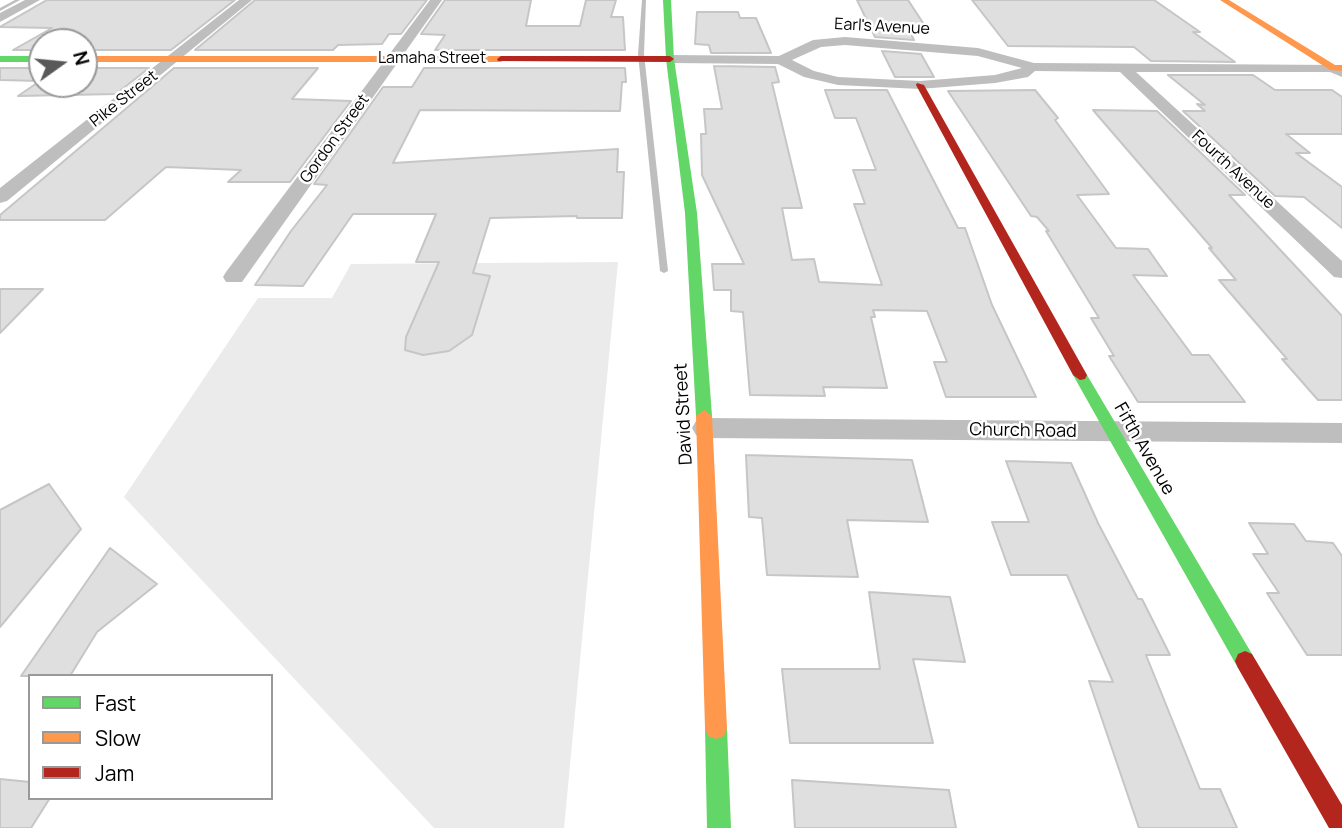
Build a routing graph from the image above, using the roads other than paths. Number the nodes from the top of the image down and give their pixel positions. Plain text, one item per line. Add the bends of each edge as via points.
1 (34, 0) edge
2 (246, 0) edge
3 (436, 0) edge
4 (667, 0) edge
5 (1224, 0) edge
6 (1242, 12) junction
7 (0, 18) edge
8 (1331, 45) dead end
9 (670, 58) junction
10 (0, 59) edge
11 (28, 59) edge
12 (98, 59) edge
13 (175, 59) junction
14 (394, 60) junction
15 (781, 60) junction
16 (1031, 67) junction
17 (1123, 68) junction
18 (1339, 69) edge
19 (920, 85) junction
20 (0, 197) edge
21 (1342, 272) edge
22 (234, 277) dead end
23 (705, 428) junction
24 (1111, 432) junction
25 (1342, 433) edge
26 (719, 828) edge
27 (1342, 828) edge

1 - 7 street
2 - 13 street, Pike Street
3 - 14 street, Gordon Street
4 - 9 street, David Street
5 - 6 street
6 - 8 street
6 - 18 street
9 - 14 street, Lamaha Street
9 - 15 street, Lamaha Street
9 - 23 street, David Street via 691,213
10 - 11 street
12 - 13 street, Lamaha Street
13 - 14 street, Lamaha Street
13 - 20 street, Pike Street
14 - 22 street, Gordon Street
15 - 16 street, Earl's Avenue via 818,43 845,41 978,52
15 - 19 street, Earl's Avenue via 838,81
16 - 17 street, Earl's Avenue
16 - 19 street, Earl's Avenue via 1023,74
17 - 18 street, Earl's Avenue
17 - 21 street, Fourth Avenue
19 - 24 street, Fifth Avenue
23 - 24 street, Church Road
23 - 26 street, David Street
24 - 25 street, Church Road
24 - 27 street, Fifth Avenue

